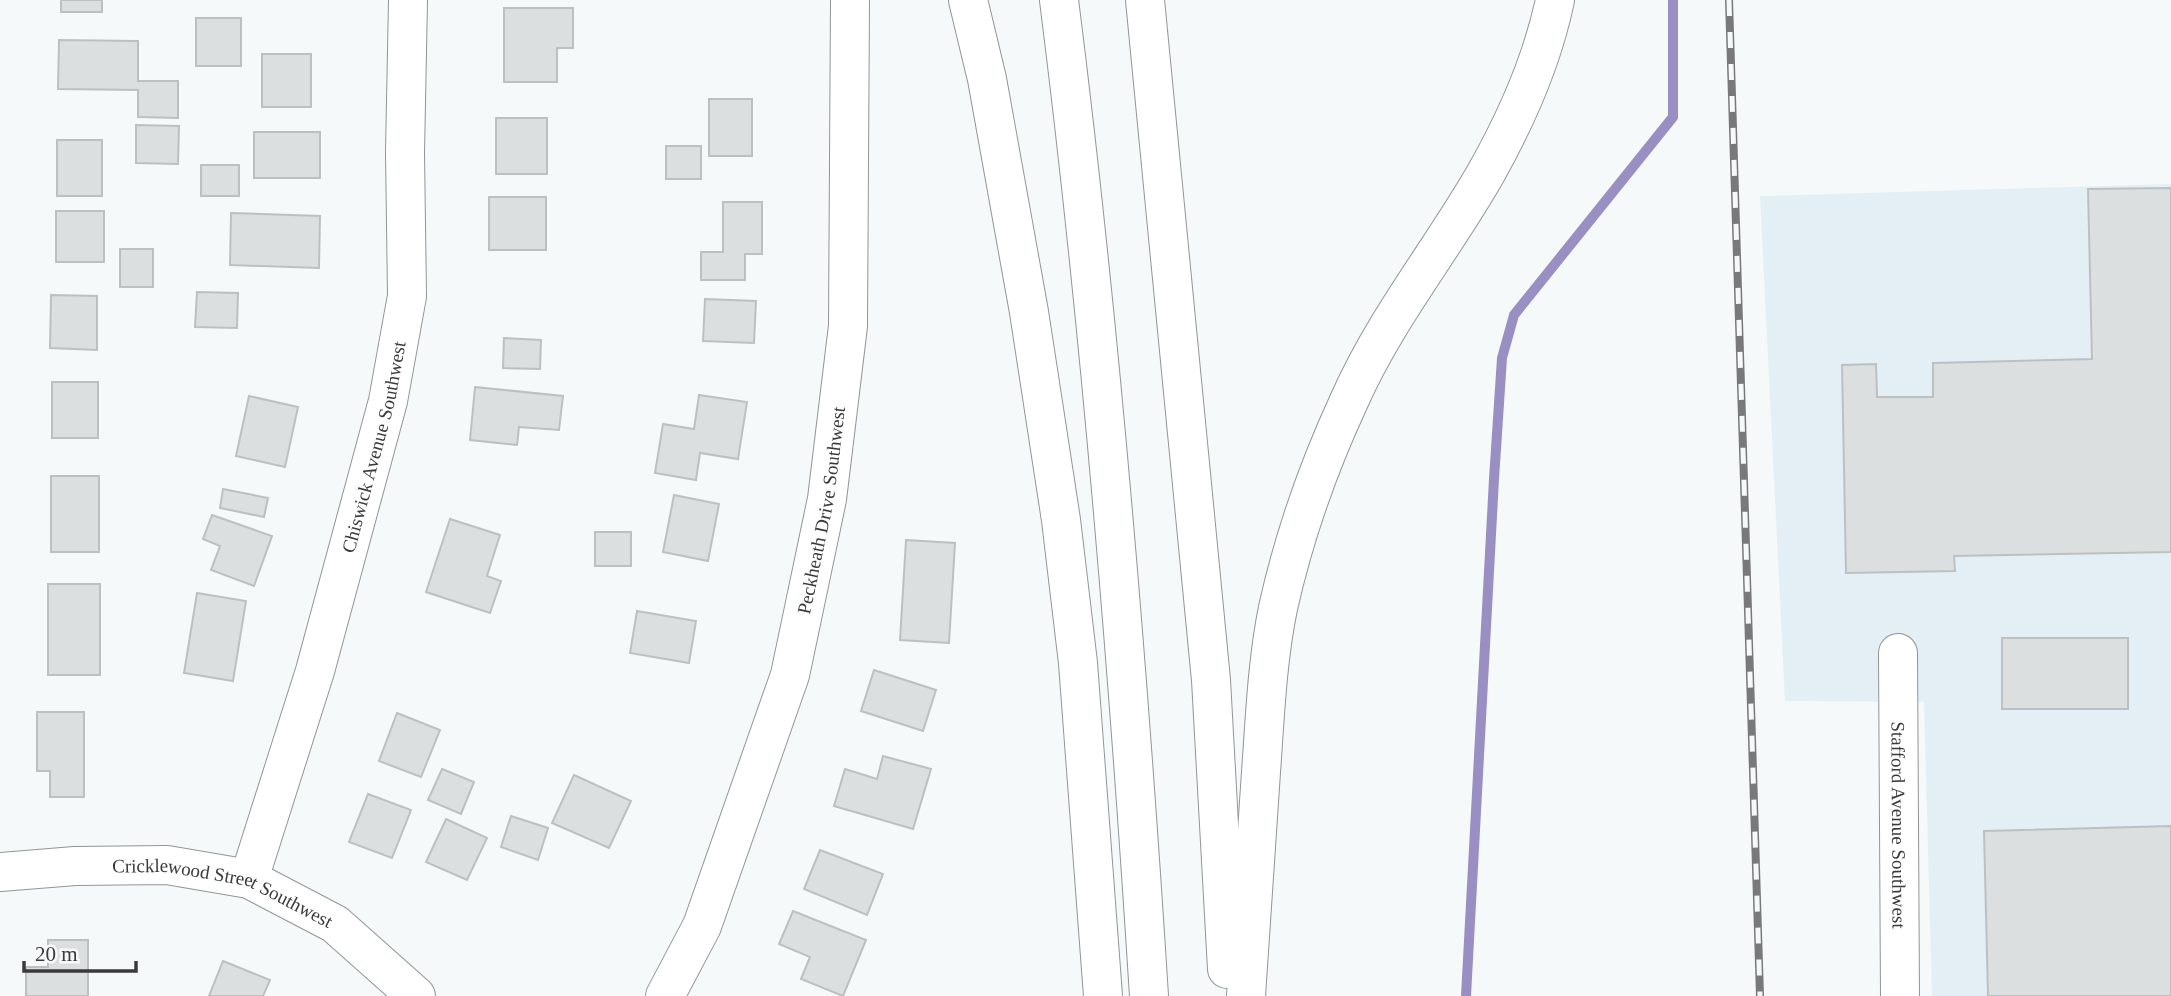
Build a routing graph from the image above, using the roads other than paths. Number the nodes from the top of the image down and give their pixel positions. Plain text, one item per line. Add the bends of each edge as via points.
1 (408, 0) edge
2 (850, 0) edge
3 (968, 0) edge
4 (1059, 0) edge
5 (1145, 0) edge
6 (1555, 0) edge
7 (1898, 653) dead end
8 (0, 872) edge
9 (248, 879) junction
10 (416, 996) edge
11 (665, 996) edge
12 (1103, 996) edge
13 (1149, 996) edge
14 (1228, 996) edge
15 (1246, 996) edge
16 (1900, 996) edge

1 - 9 main road, Chiswick Avenue Southwest via 407,296 388,401 315,671
2 - 11 main road, Peckheath Drive Southwest via 848,327 827,499 790,675 702,926
3 - 12 main road via 1029,312 1061,520 1078,663
4 - 13 main road via 1106,418
5 - 14 main road via 1211,680
6 - 15 main road via 1523,100 1484,175 1374,351 1326,454 1294,545 1268,670
7 - 16 main road, Stafford Avenue Southwest
8 - 9 main road, Cricklewood Street Southwest via 167,865
9 - 10 main road, Cricklewood Street Southwest via 335,924

